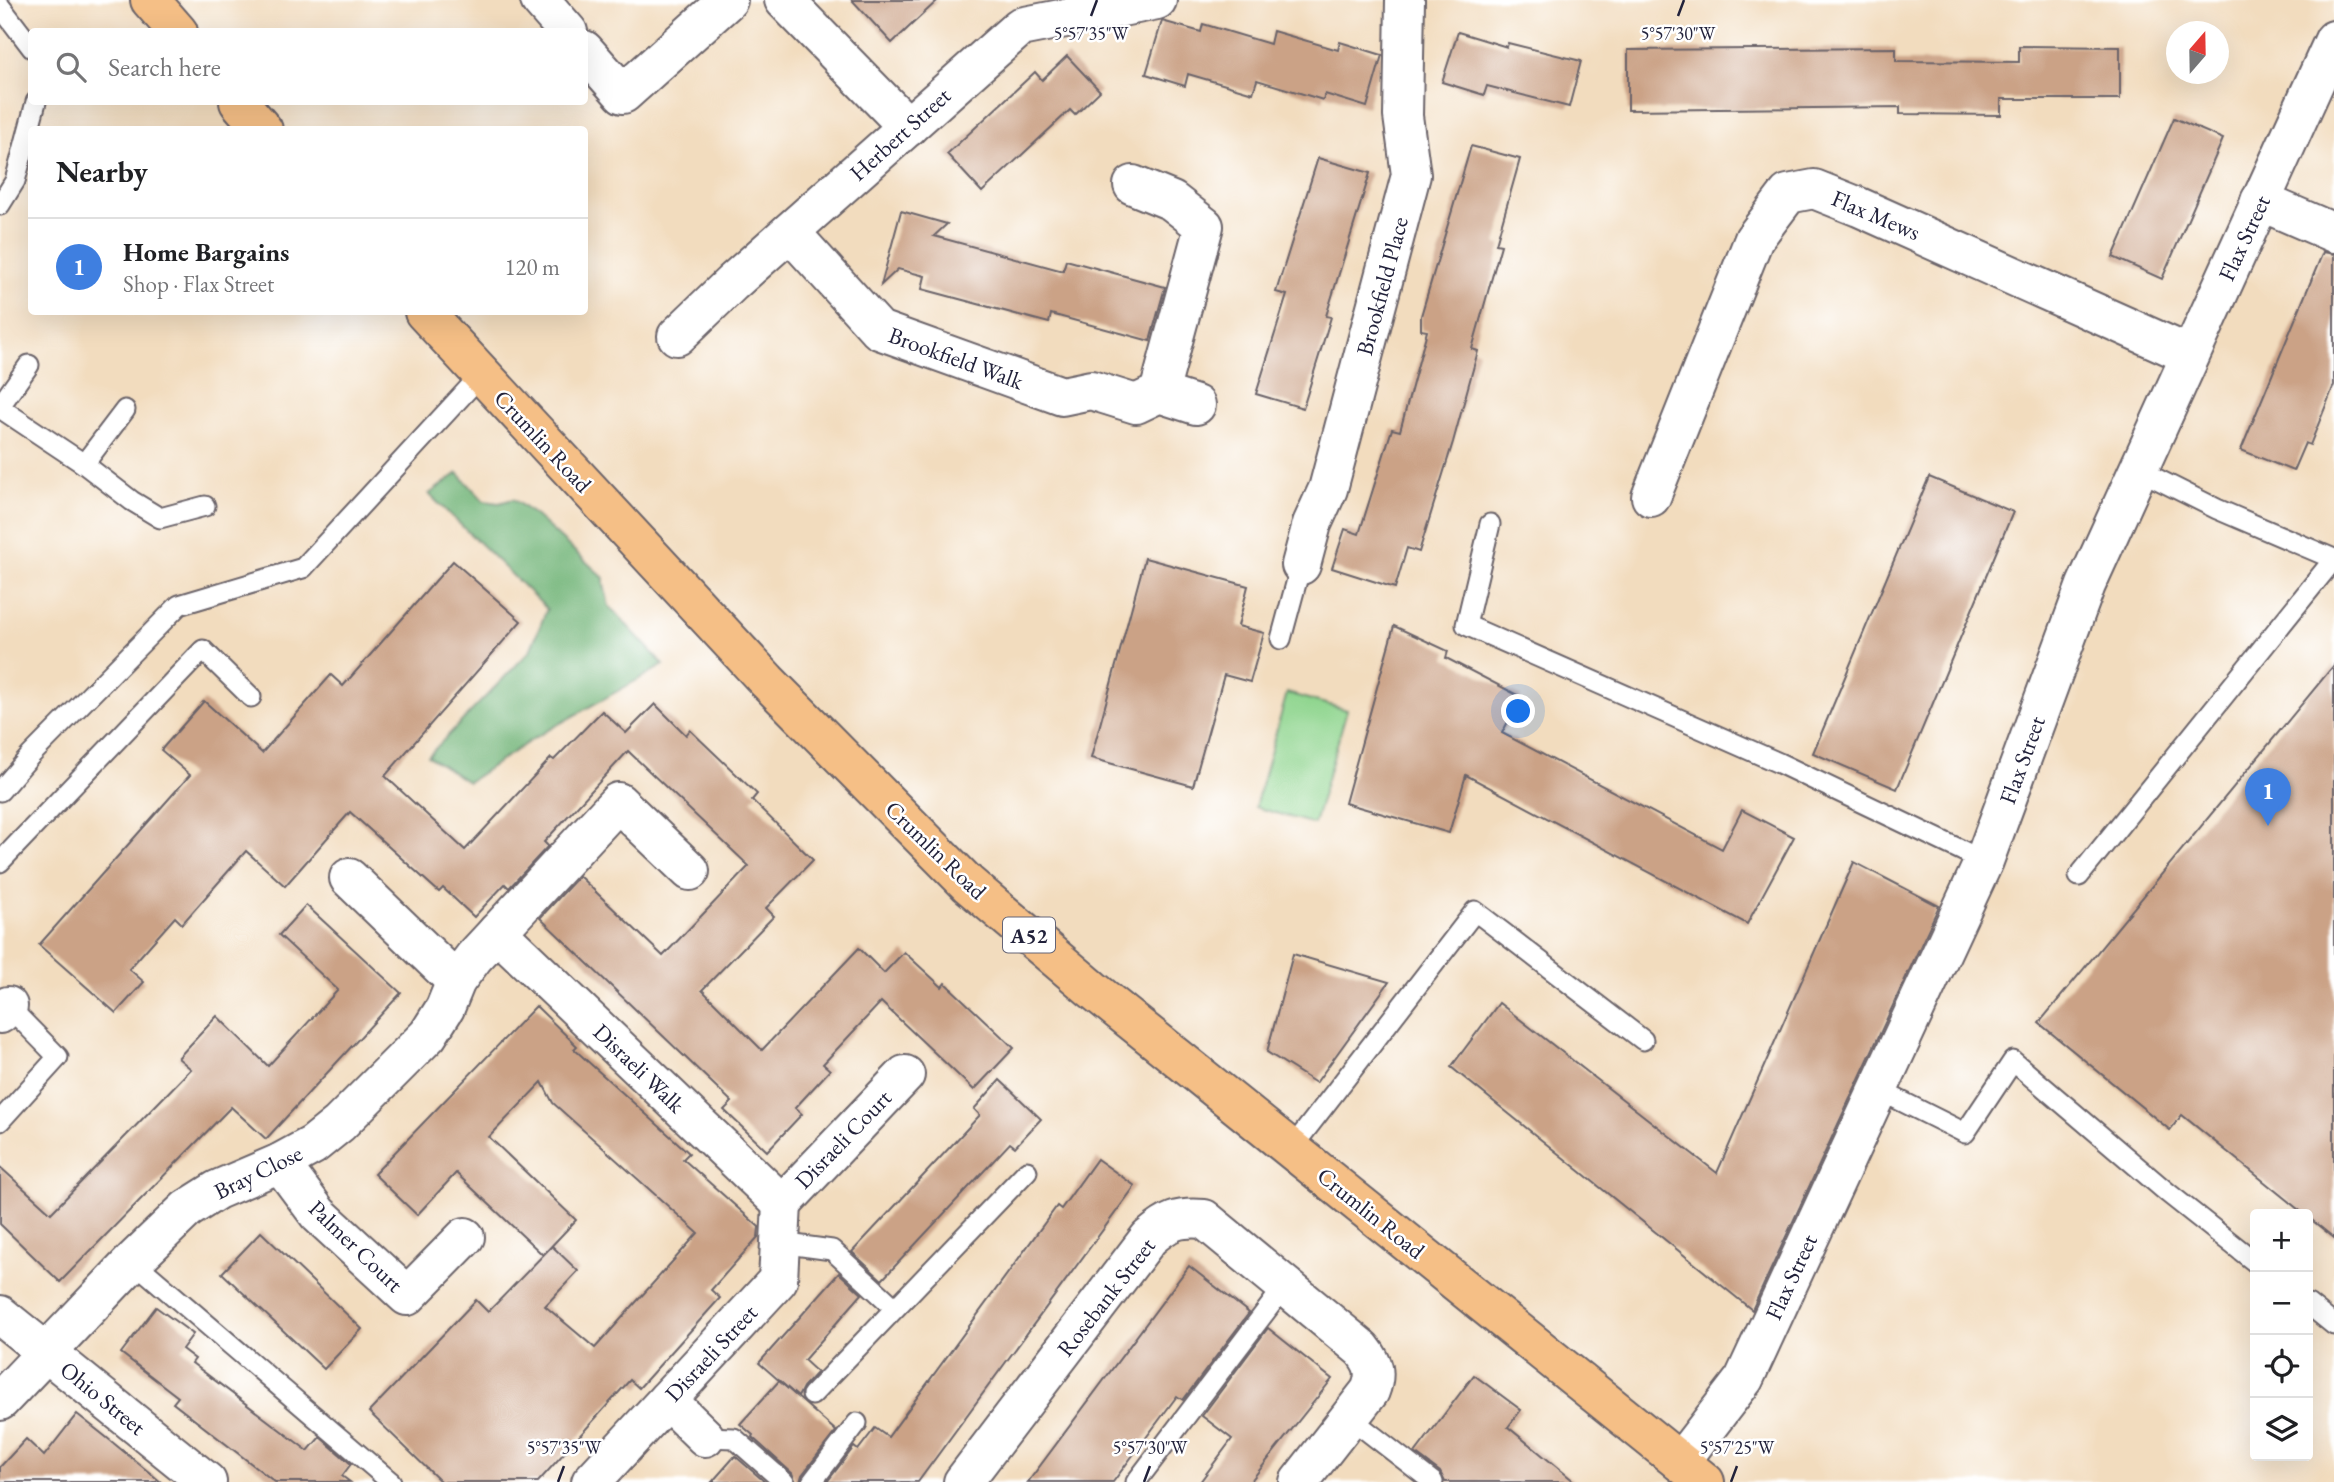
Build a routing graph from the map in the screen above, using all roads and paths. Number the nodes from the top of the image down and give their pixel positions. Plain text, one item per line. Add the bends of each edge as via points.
1 (150, 0) edge
2 (540, 0) edge
3 (728, 0) edge
4 (784, 0) edge
5 (1157, 0) edge
6 (1405, 0) edge
7 (0, 6) edge
8 (174, 28) edge
9 (564, 28) edge
10 (2334, 40) edge
11 (28, 43) edge
12 (588, 55) edge
13 (35, 105) edge
14 (242, 105) edge
15 (30, 126) edge
16 (260, 126) edge
17 (908, 127) junction
18 (28, 132) edge
19 (1133, 185) dead end
20 (2260, 201) junction
21 (0, 205) edge
22 (790, 232) junction
23 (2334, 233) edge
24 (427, 315) edge
25 (677, 336) dead end
26 (2190, 355) junction
27 (29, 365) dead end
28 (481, 375) junction
29 (1159, 393) junction
30 (1196, 405) dead end
31 (0, 407) edge
32 (125, 410) dead end
33 (84, 464) junction
34 (2139, 470) junction
35 (1651, 497) dead end
36 (205, 506) dead end
37 (1490, 524) dead end
38 (2334, 559) edge
39 (1301, 565) joint
40 (1281, 639) dead end
41 (251, 697) dead end
42 (0, 791) edge
43 (1984, 861) junction
44 (0, 862) edge
45 (690, 871) dead end
46 (2079, 876) dead end
47 (349, 878) dead end
48 (497, 932) junction
49 (456, 981) junction
50 (3, 1006) edge
51 (1643, 1040) dead end
52 (905, 1075) dead end
53 (1879, 1090) junction
54 (0, 1121) edge
55 (1291, 1149) junction
56 (280, 1163) junction
57 (1027, 1171) dead end
58 (782, 1204) junction
59 (465, 1237) dead end
60 (780, 1243) junction
61 (2250, 1258) edge
62 (133, 1261) junction
63 (1285, 1286) junction
64 (895, 1308) junction
65 (2313, 1308) edge
66 (0, 1315) edge
67 (2334, 1325) edge
68 (46, 1352) junction
69 (812, 1395) dead end
70 (667, 1400) junction
71 (0, 1401) edge
72 (1355, 1410) junction
73 (857, 1423) dead end
74 (705, 1437) joint
75 (1692, 1472) edge
76 (207, 1482) edge
77 (391, 1482) edge
78 (591, 1482) edge
79 (784, 1482) edge
80 (812, 1482) edge
81 (963, 1482) edge
82 (1136, 1482) edge
83 (1298, 1482) edge
84 (1433, 1482) edge

1 - 8 main road
2 - 9 street
3 - 12 street via 623,94
4 - 17 street
5 - 17 street, Herbert Street via 1020,27
6 - 39 street, Brookfield Place via 1403,116 1411,175 1328,489
7 - 11 lane
10 - 20 street, Flax Street
13 - 15 lane
14 - 16 main road
17 - 22 street, Herbert Street
18 - 21 lane via 15,181
19 - 29 street via 1172,201 1204,226
20 - 23 street
20 - 26 street, Flax Street
22 - 25 street, Herbert Street
22 - 29 street, Brookfield Walk via 878,330 1062,396 1091,390 1136,404
24 - 28 main road, Crumlin Road / A52
26 - 34 street, Flax Street
26 - 35 street, Flax Mews via 1860,206 1814,189 1787,194 1754,240
27 - 31 lane
28 - 42 lane via 303,568 179,605
28 - 55 main road, Crumlin Road / A52 via 767,681 968,884
29 - 30 street
31 - 33 lane
32 - 33 lane
33 - 36 lane via 160,518
34 - 38 lane
34 - 43 street, Flax Street via 2087,585
37 - 43 lane via 1466,625 1779,763
38 - 46 lane
39 - 40 lane
41 - 44 lane via 202,650
43 - 53 street, Flax Street
45 - 48 street, Bray Close via 618,802
47 - 49 street
48 - 49 street, Bray Close
48 - 58 street, Disraeli Walk
49 - 56 street, Bray Close via 428,1035 391,1074 313,1145
50 - 54 lane via 58,1057
51 - 55 lane via 1475,911
52 - 58 street, Disraeli Court
53 - 61 lane via 1965,1133 2013,1061
53 - 75 street, Flax Street via 1744,1380
55 - 75 main road, Crumlin Road / A52
56 - 59 street, Palmer Court via 318,1214 407,1296
56 - 62 street, Bray Close via 217,1190 187,1209
57 - 64 lane
58 - 60 street, Disraeli Street
60 - 64 lane via 832,1250
60 - 70 street, Disraeli Street via 778,1280
62 - 68 street, Bray Close
62 - 77 lane
63 - 72 street, Rosebank Street via 1372,1360 1375,1376 1370,1391
63 - 81 street, Rosebank Street via 1203,1219 1183,1217 1165,1224 1149,1238
63 - 82 lane
64 - 69 lane
65 - 67 lane
66 - 68 street, Ohio Street
68 - 71 street, Bray Close
68 - 76 street, Ohio Street
70 - 74 street
70 - 78 street, Disraeli Street
72 - 83 street, Rosebank Street
72 - 84 lane
73 - 80 lane
74 - 79 lane via 734,1438

